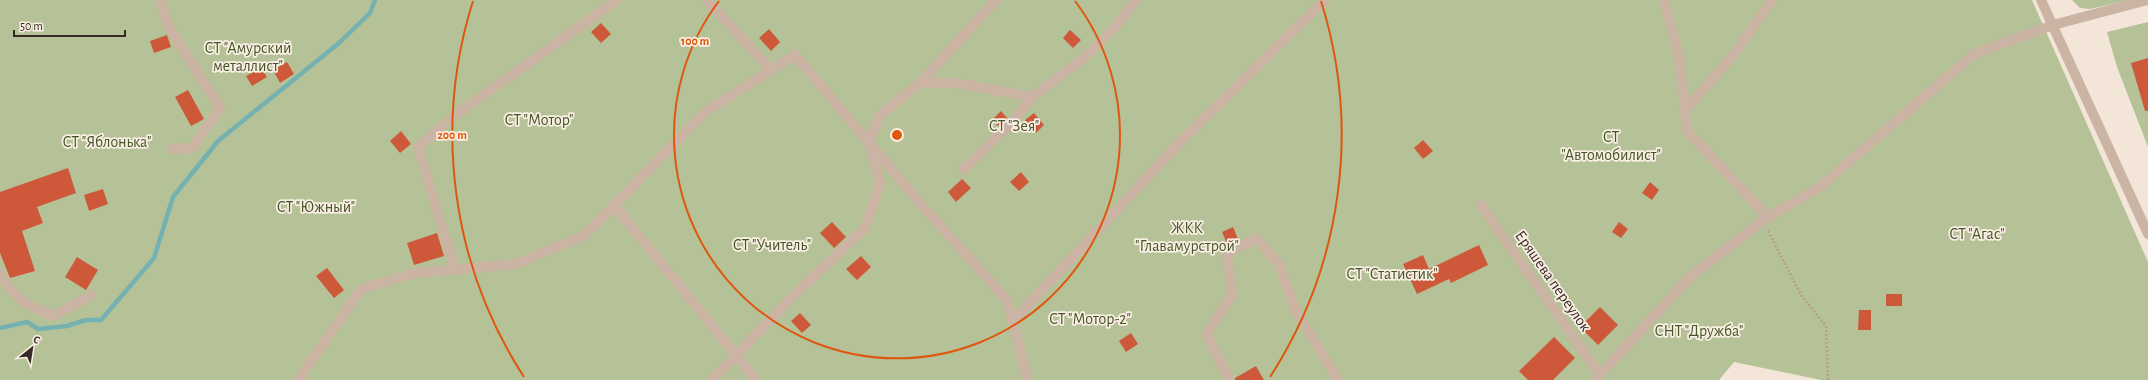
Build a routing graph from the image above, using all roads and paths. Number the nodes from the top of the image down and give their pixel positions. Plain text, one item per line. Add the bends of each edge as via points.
1 (160, 0) edge
2 (617, 0) edge
3 (707, 0) edge
4 (996, 0) edge
5 (1136, 0) edge
6 (1325, 0) edge
7 (1664, 0) edge
8 (1772, 0) edge
9 (2041, 0) edge
10 (2147, 0) edge
11 (2054, 25) junction
12 (771, 70) junction
13 (920, 83) junction
14 (1032, 97) junction
15 (1685, 111) junction
16 (869, 143) junction
17 (172, 149) dead end
18 (964, 169) dead end
19 (614, 205) junction
20 (1481, 205) dead end
21 (1765, 219) junction
22 (2148, 234) edge
23 (455, 270) junction
24 (0, 273) edge
25 (92, 295) dead end
26 (1013, 321) junction
27 (736, 355) junction
28 (1597, 377) edge
29 (298, 380) edge
30 (712, 380) edge
31 (756, 380) edge
32 (1028, 380) edge
33 (1229, 380) edge
34 (1338, 380) edge
35 (1828, 380) edge

1 - 17 street via 168,25 220,108 192,148
2 - 23 street via 454,116 418,147
3 - 12 street
4 - 13 street
5 - 14 street via 1115,27 1085,57
6 - 26 street via 1182,140
7 - 15 street via 1679,56
8 - 15 street via 1736,53
9 - 11 street
10 - 11 street
11 - 21 street via 1974,54 1821,186
11 - 22 street
12 - 16 street via 795,55
12 - 19 street via 705,112
13 - 14 street via 956,83
13 - 16 street via 880,115
14 - 18 street
15 - 21 street via 1688,131
16 - 26 street via 1007,300
16 - 27 street via 880,183 865,228 794,295
19 - 23 street via 584,235 516,264
19 - 27 street
20 - 28 street, Еряшева переулок
21 - 28 street via 1690,277
21 - 35 path via 1801,295 1826,326
23 - 29 street via 415,273 361,289
24 - 25 street via 7,287 33,308 54,316
26 - 32 street
27 - 30 street
27 - 31 street
33 - 34 street via 1207,334 1232,294 1227,254 1256,238 1280,264 1295,309

